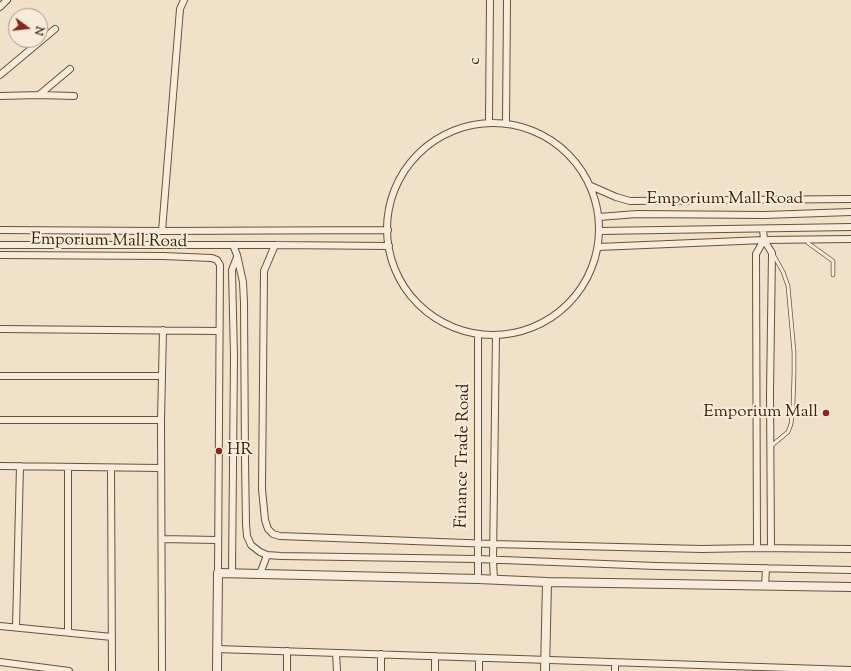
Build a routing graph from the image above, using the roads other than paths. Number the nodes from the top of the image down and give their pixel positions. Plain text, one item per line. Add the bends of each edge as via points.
1 (8, 0) edge
2 (184, 0) edge
3 (490, 0) edge
4 (506, 0) edge
5 (0, 7) edge
6 (55, 29) dead end
7 (70, 69) dead end
8 (0, 75) edge
9 (38, 95) junction
10 (0, 96) edge
11 (74, 96) dead end
12 (489, 122) junction
13 (506, 123) junction
14 (591, 186) junction
15 (851, 199) edge
16 (851, 212) edge
17 (599, 217) junction
18 (851, 227) edge
19 (763, 228) junction
20 (0, 230) edge
21 (388, 230) junction
22 (162, 231) junction
23 (599, 232) junction
24 (807, 239) junction
25 (851, 239) edge
26 (764, 240) junction
27 (275, 244) junction
28 (0, 245) edge
29 (233, 245) junction
30 (389, 246) junction
31 (598, 247) junction
32 (772, 253) junction
33 (0, 254) edge
34 (237, 255) junction
35 (833, 275) dead end
36 (0, 329) edge
37 (163, 330) junction
38 (219, 331) junction
39 (478, 334) junction
40 (496, 335) junction
41 (0, 376) edge
42 (162, 376) junction
43 (0, 420) edge
44 (161, 420) junction
45 (771, 446) junction
46 (0, 466) edge
47 (20, 466) junction
48 (68, 467) junction
49 (111, 468) junction
50 (161, 468) junction
51 (162, 539) junction
52 (217, 540) junction
53 (477, 543) junction
54 (493, 544) junction
55 (757, 548) junction
56 (771, 548) junction
57 (851, 549) edge
58 (267, 555) junction
59 (477, 559) junction
60 (493, 560) junction
61 (766, 568) junction
62 (851, 570) edge
63 (218, 573) junction
64 (232, 573) junction
65 (260, 574) junction
66 (478, 579) junction
67 (494, 580) junction
68 (547, 582) junction
69 (765, 586) junction
70 (851, 587) edge
71 (0, 626) edge
72 (16, 627) junction
73 (68, 632) junction
74 (112, 637) junction
75 (217, 649) junction
76 (287, 651) junction
77 (336, 653) junction
78 (381, 654) junction
79 (436, 656) junction
80 (479, 658) junction
81 (545, 661) junction
82 (0, 662) edge
83 (615, 663) junction
84 (661, 664) junction
85 (708, 668) edge
86 (753, 669) edge
87 (798, 669) edge
88 (851, 670) edge
89 (69, 671) edge
90 (112, 671) edge
91 (162, 671) edge
92 (217, 671) edge
93 (287, 671) edge
94 (337, 671) edge
95 (381, 671) edge
96 (435, 671) edge
97 (479, 671) edge
98 (545, 671) edge
99 (615, 671) edge
100 (661, 671) edge

1 - 5 street
2 - 22 street via 180,9
3 - 12 street, c
4 - 13 street
6 - 8 street
7 - 9 street
9 - 10 street
9 - 11 street
12 - 13 street
12 - 21 street via 462,127 438,138 416,156 400,178 391,203
13 - 14 street via 533,130 557,143 577,163
14 - 15 street via 630,201
14 - 17 street
16 - 17 street, Emporium Mall Road via 764,215 637,214
17 - 23 street
18 - 19 street
19 - 23 street
19 - 26 street
20 - 22 street
21 - 22 street
21 - 30 street
23 - 31 street
24 - 25 street
24 - 26 street
24 - 35 lane via 808,243 833,261
26 - 31 street
26 - 32 street
26 - 55 street via 756,254
27 - 29 street
27 - 30 street
27 - 53 street via 264,271 262,489 268,529 280,536
28 - 29 street
29 - 34 street
30 - 39 street via 396,272 410,295 435,317 453,327
31 - 40 street via 591,270 579,291 562,309 537,325
32 - 45 street
32 - 45 lane via 788,286 794,373 788,432
33 - 38 street, Emporium Mall Road via 212,258 220,265
34 - 58 street via 243,282 244,303 247,536 251,545
34 - 64 street via 232,270
36 - 37 street
37 - 38 street
37 - 42 street
38 - 52 street
39 - 40 street
39 - 53 street, Finance Trade Road
40 - 54 street
41 - 42 street
42 - 44 street
43 - 44 street
44 - 50 street
45 - 56 street
46 - 47 street
47 - 48 street
47 - 72 street
48 - 49 street
48 - 73 street
49 - 50 street
49 - 74 street
50 - 51 street
51 - 52 street
51 - 91 street
52 - 63 street
53 - 54 street
53 - 59 street, Finance Trade Road
54 - 55 street
54 - 60 street
55 - 56 street
56 - 57 street
58 - 59 street
58 - 65 street
59 - 60 street
59 - 66 street, Finance Trade Road
60 - 61 street
60 - 67 street
61 - 62 street
61 - 69 street
63 - 64 street
63 - 75 street
64 - 65 street
65 - 66 street
66 - 67 street
67 - 68 street
68 - 69 street
68 - 81 street
69 - 70 street
71 - 72 street
72 - 73 street
73 - 74 street
74 - 90 street
75 - 76 street
75 - 92 street
76 - 77 street
76 - 93 street
77 - 78 street
77 - 94 street
78 - 79 street
78 - 95 street
79 - 80 street
79 - 96 street
80 - 81 street
80 - 97 street
81 - 83 street
81 - 98 street
82 - 89 street
83 - 84 street
83 - 99 street
84 - 85 street
84 - 100 street
85 - 86 street
86 - 87 street
87 - 88 street

